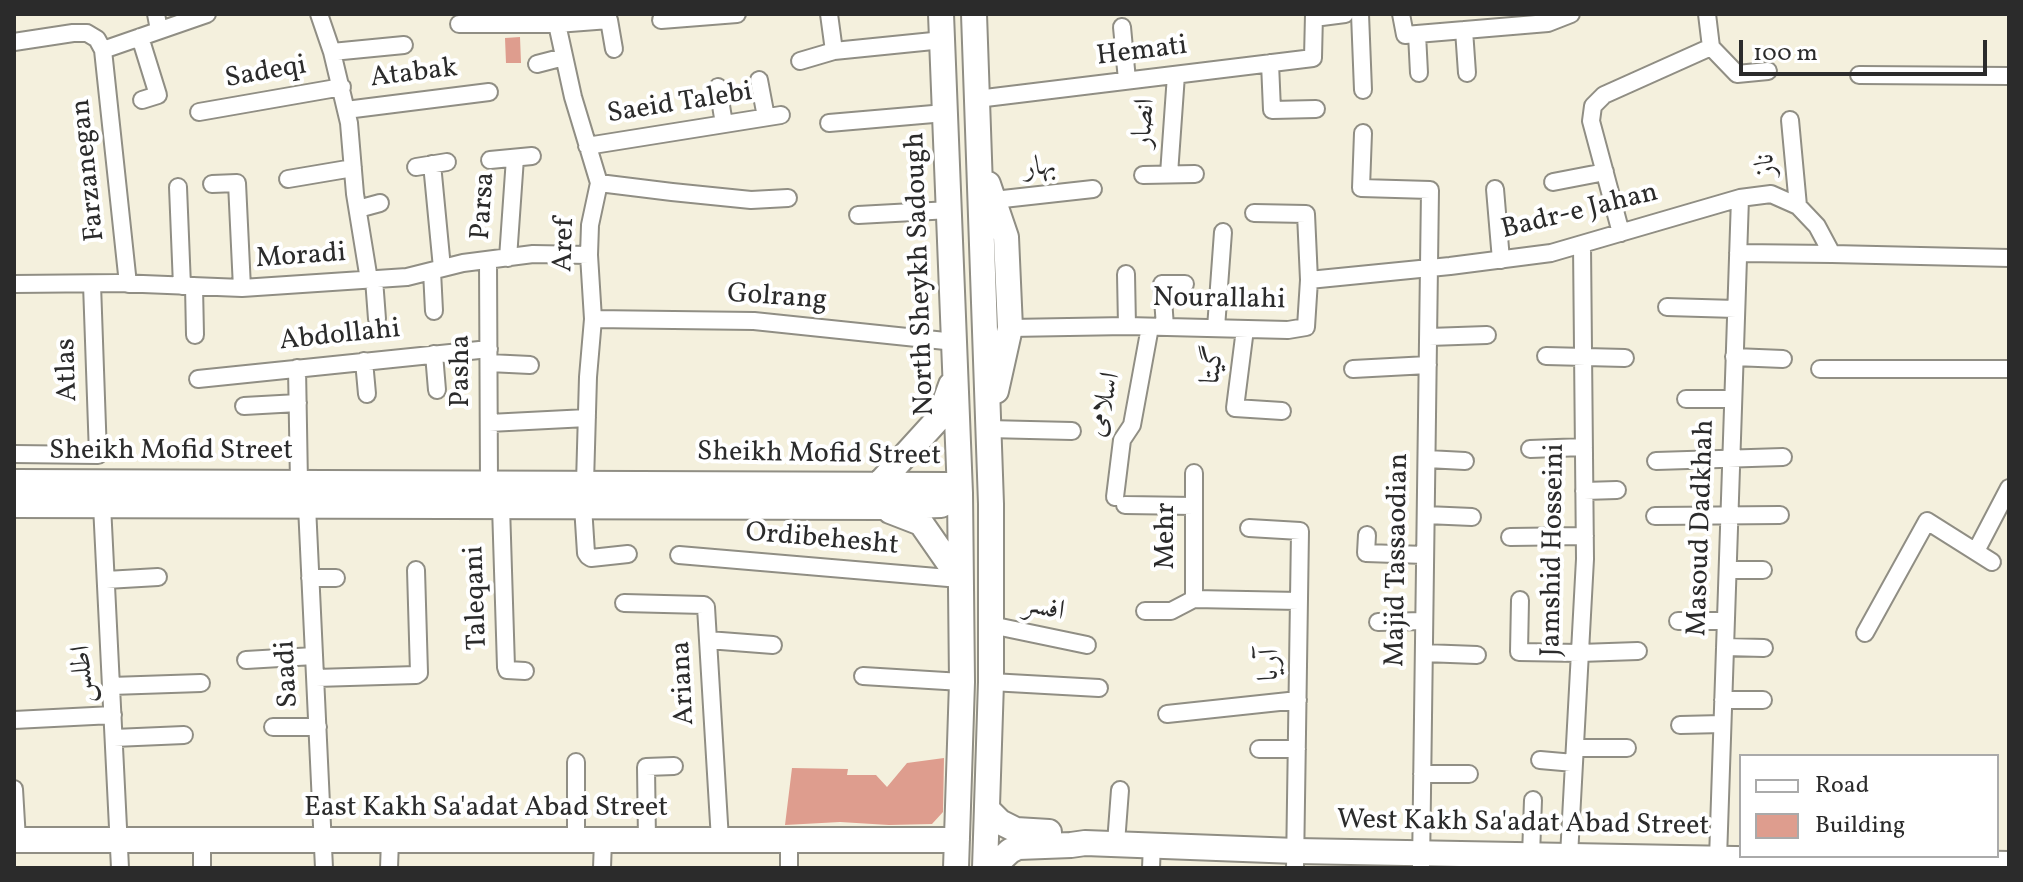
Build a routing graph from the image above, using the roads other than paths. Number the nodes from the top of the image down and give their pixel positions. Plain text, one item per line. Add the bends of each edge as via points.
1 (319, 14) edge
2 (737, 14) edge
3 (829, 14) edge
4 (941, 14) edge
5 (974, 14) edge
6 (1345, 14) edge
7 (1360, 14) edge
8 (1401, 14) edge
9 (1571, 14) edge
10 (1707, 14) edge
11 (201, 15) edge
12 (1314, 16) edge
13 (559, 19) edge
14 (661, 20) dead end
15 (1501, 20) edge
16 (158, 22) edge
17 (459, 24) dead end
18 (1122, 27) dead end
19 (1464, 30) junction
20 (1417, 34) junction
21 (140, 37) junction
22 (14, 42) edge
23 (943, 44) junction
24 (404, 45) dead end
25 (975, 45) junction
26 (1711, 47) junction
27 (614, 49) dead end
28 (103, 50) junction
29 (834, 51) junction
30 (332, 52) junction
31 (564, 57) junction
32 (800, 61) dead end
33 (1270, 63) junction
34 (537, 64) dead end
35 (1768, 71) dead end
36 (1419, 73) dead end
37 (1467, 73) dead end
38 (1176, 75) junction
39 (1859, 75) dead end
40 (2009, 76) edge
41 (759, 80) dead end
42 (1127, 80) junction
43 (342, 87) junction
44 (718, 87) dead end
45 (1363, 90) dead end
46 (489, 92) dead end
47 (977, 99) junction
48 (142, 100) dead end
49 (1316, 109) dead end
50 (346, 110) junction
51 (199, 112) dead end
52 (945, 113) junction
53 (1790, 120) dead end
54 (829, 123) dead end
55 (724, 124) junction
56 (1363, 133) dead end
57 (587, 146) junction
58 (979, 157) junction
59 (490, 160) dead end
60 (432, 164) dead end
61 (353, 168) junction
62 (1605, 172) junction
63 (1169, 174) junction
64 (1195, 174) dead end
65 (1143, 175) dead end
66 (288, 179) dead end
67 (1553, 182) dead end
68 (599, 183) junction
69 (212, 184) dead end
70 (178, 187) dead end
71 (1093, 189) dead end
72 (1495, 189) dead end
73 (788, 198) dead end
74 (1740, 198) junction
75 (994, 200) junction
76 (380, 203) dead end
77 (1798, 206) junction
78 (358, 209) junction
79 (950, 210) junction
80 (1254, 213) dead end
81 (858, 215) dead end
82 (1223, 232) dead end
83 (1621, 233) junction
84 (1582, 245) junction
85 (1738, 253) junction
86 (1832, 254) junction
87 (589, 255) junction
88 (508, 258) junction
89 (2009, 258) edge
90 (488, 260) junction
91 (1501, 260) junction
92 (1431, 268) junction
93 (437, 270) junction
94 (1126, 274) dead end
95 (371, 280) junction
96 (1309, 280) junction
97 (14, 284) edge
98 (92, 284) junction
99 (128, 284) junction
100 (1185, 284) dead end
101 (188, 286) junction
102 (242, 288) junction
103 (1667, 307) dead end
104 (1736, 309) junction
105 (434, 311) dead end
106 (377, 319) dead end
107 (593, 319) junction
108 (1127, 326) junction
109 (1157, 327) junction
110 (1010, 328) junction
111 (1216, 328) junction
112 (1245, 329) junction
113 (195, 335) dead end
114 (1487, 335) dead end
115 (1429, 337) junction
116 (955, 342) junction
117 (434, 354) junction
118 (489, 356) junction
119 (1546, 356) dead end
120 (1583, 357) junction
121 (1734, 357) junction
122 (1625, 358) dead end
123 (1783, 359) dead end
124 (364, 361) junction
125 (530, 365) dead end
126 (1428, 365) junction
127 (297, 368) junction
128 (1353, 369) dead end
129 (1820, 369) dead end
130 (2009, 369) edge
131 (956, 372) junction
132 (198, 379) dead end
133 (437, 390) dead end
134 (367, 394) dead end
135 (1686, 399) dead end
136 (1733, 399) junction
137 (298, 403) junction
138 (244, 406) dead end
139 (1282, 411) dead end
140 (587, 418) junction
141 (489, 423) junction
142 (988, 429) junction
143 (1072, 431) dead end
144 (1584, 447) junction
145 (1530, 449) dead end
146 (14, 454) edge
147 (1783, 457) dead end
148 (1731, 458) junction
149 (1427, 459) junction
150 (1465, 461) dead end
151 (1656, 461) dead end
152 (1194, 473) dead end
153 (14, 482) edge
154 (489, 483) junction
155 (2009, 488) edge
156 (1617, 490) dead end
157 (1584, 491) junction
158 (991, 492) junction
159 (960, 493) junction
160 (54, 494) junction
161 (303, 494) junction
162 (584, 495) junction
163 (880, 496) junction
164 (100, 498) junction
165 (14, 505) edge
166 (501, 506) junction
167 (1194, 506) junction
168 (1426, 515) junction
169 (1729, 515) junction
170 (1780, 515) dead end
171 (1655, 516) dead end
172 (1472, 517) dead end
173 (1249, 528) dead end
174 (1367, 535) dead end
175 (1585, 536) junction
176 (1510, 537) dead end
177 (1976, 551) junction
178 (628, 554) dead end
179 (679, 555) dead end
180 (1425, 555) junction
181 (1992, 562) dead end
182 (416, 570) dead end
183 (1728, 570) junction
184 (1763, 570) dead end
185 (158, 577) dead end
186 (310, 578) junction
187 (336, 578) dead end
188 (960, 579) junction
189 (106, 580) junction
190 (1194, 599) junction
191 (1520, 600) dead end
192 (1299, 601) junction
193 (624, 603) dead end
194 (1145, 611) dead end
195 (1424, 621) junction
196 (1678, 621) dead end
197 (1726, 621) junction
198 (1378, 622) dead end
199 (991, 625) junction
200 (1865, 633) dead end
201 (708, 640) junction
202 (773, 645) dead end
203 (1087, 645) dead end
204 (1725, 647) junction
205 (1764, 648) dead end
206 (1638, 651) dead end
207 (1424, 653) junction
208 (1580, 653) junction
209 (1477, 655) dead end
210 (314, 656) junction
211 (246, 660) dead end
212 (525, 671) dead end
213 (863, 676) dead end
214 (316, 678) junction
215 (962, 682) junction
216 (991, 682) junction
217 (201, 683) dead end
218 (111, 686) junction
219 (1099, 688) dead end
220 (1298, 700) junction
221 (1723, 700) junction
222 (1763, 700) dead end
223 (1167, 714) dead end
224 (113, 715) junction
225 (14, 720) edge
226 (1722, 724) junction
227 (1680, 725) dead end
228 (273, 727) dead end
229 (318, 727) junction
230 (184, 735) dead end
231 (114, 738) junction
232 (1627, 748) dead end
233 (1259, 749) dead end
234 (1297, 749) junction
235 (1575, 756) junction
236 (1540, 760) dead end
237 (576, 762) dead end
238 (674, 766) dead end
239 (1422, 774) junction
240 (1469, 774) dead end
241 (14, 789) edge
242 (1120, 790) dead end
243 (1533, 800) dead end
244 (987, 809) junction
245 (15, 840) edge
246 (119, 840) junction
247 (202, 840) junction
248 (324, 840) junction
249 (390, 840) junction
250 (576, 840) junction
251 (603, 840) junction
252 (647, 840) junction
253 (720, 840) junction
254 (789, 840) junction
255 (957, 840) junction
256 (1085, 843) junction
257 (1116, 843) junction
258 (1531, 855) junction
259 (1151, 856) edge
260 (1569, 856) junction
261 (1833, 858) edge
262 (1718, 859) junction
263 (1870, 859) edge
264 (1295, 860) edge
265 (1951, 860) edge
266 (1421, 861) edge
267 (2009, 864) edge
268 (120, 868) edge
269 (202, 868) edge
270 (324, 868) edge
271 (389, 868) edge
272 (602, 868) edge
273 (789, 868) edge
274 (956, 868) edge
275 (985, 868) edge
276 (992, 868) edge

1 - 30 street
2 - 14 street
3 - 29 street
4 - 23 main road, North Sheykh Sadough
5 - 25 main road
6 - 12 street
7 - 45 street
8 - 20 street via 1405,35
9 - 15 street via 1548,23
10 - 26 street
11 - 16 street
12 - 33 street, Hemati via 1313,58
13 - 17 street
13 - 27 street via 609,20
13 - 31 street, Aref
15 - 19 street
16 - 21 street
18 - 42 street
19 - 20 street
19 - 37 street
20 - 36 street
21 - 28 street
21 - 48 street via 158,95
22 - 28 street via 87,33
23 - 25 main road via 958,55
23 - 29 street
23 - 52 main road, North Sheykh Sadough
24 - 30 street
25 - 47 main road
26 - 35 street via 1737,74
26 - 62 street via 1604,95 1593,106 1591,121
28 - 99 street, Farzanegan
29 - 32 street
30 - 43 street
31 - 34 street
31 - 57 street, Aref
33 - 38 street, Hemati
33 - 49 street via 1272,110
38 - 42 street, Hemati
38 - 63 street, انصار
39 - 40 street
41 - 55 street, Saeid Talebi via 773,116
42 - 47 street, Hemati
43 - 50 street
43 - 51 street, Sadeqi
44 - 55 street
46 - 50 street, Atabak
47 - 58 main road
50 - 61 street
52 - 54 street
52 - 79 main road, North Sheykh Sadough
53 - 77 street, ناز
55 - 57 street, Saeid Talebi
56 - 92 street, Majid Tassaodian via 1361,188 1430,190
57 - 68 street, Aref
58 - 75 main road
58 - 142 main road
59 - 88 street, Parsa via 523,157
60 - 93 street
61 - 66 street
61 - 78 street
62 - 67 street
62 - 83 street
63 - 64 street
63 - 65 street
68 - 73 street via 751,200
68 - 87 street, Aref
69 - 102 street via 237,183
70 - 101 street
71 - 75 street, بهار
72 - 91 street
74 - 77 street, Badr-e Jahan via 1771,194
74 - 83 street, Badr-e Jahan
74 - 85 street, Masoud Dadkhah
75 - 110 main road via 1006,237
76 - 78 street
77 - 86 street
78 - 95 street
79 - 81 street
79 - 116 main road, North Sheykh Sadough
80 - 96 street via 1306,214
82 - 111 street
83 - 84 street, Badr-e Jahan
84 - 91 street, Badr-e Jahan
84 - 120 street, Jamshid Hosseini
85 - 86 street
85 - 104 street, Masoud Dadkhah
86 - 89 street
87 - 88 street, Moradi
87 - 107 street, Aref
88 - 90 street, Moradi
90 - 93 street, Moradi
90 - 118 street, Pasha
91 - 92 street, Badr-e Jahan
92 - 96 street, Nourallahi
92 - 115 street, Majid Tassaodian
93 - 95 street, Moradi
93 - 105 street
94 - 108 street
95 - 102 street, Moradi
95 - 106 street
96 - 112 street, Nourallahi via 1306,327
97 - 98 street, Moradi
98 - 99 street, Moradi
98 - 146 street, Atlas via 98,455
99 - 101 street, Moradi
100 - 109 street, اسلامی via 1162,284
101 - 102 street, Moradi
101 - 113 street
103 - 104 street
104 - 121 street, Masoud Dadkhah
107 - 116 street, Golrang via 754,321
107 - 140 street, Aref
108 - 109 street, Nourallahi
108 - 110 street, Nourallahi
109 - 111 street, Nourallahi
109 - 167 street, اسلامی via 1132,425 1122,440 1120,501
110 - 142 main road
111 - 112 street, Nourallahi
112 - 139 street, گیتا via 1235,408
114 - 115 street
115 - 126 street, Majid Tassaodian
116 - 131 main road, North Sheykh Sadough
117 - 118 street, Abdollahi
117 - 124 street, Abdollahi
117 - 133 street
118 - 125 street, Abdollahi
118 - 141 street, Pasha
119 - 120 street
120 - 122 street
120 - 144 street, Jamshid Hosseini
121 - 123 street
121 - 136 street, Masoud Dadkhah
124 - 127 street, Abdollahi
124 - 134 street
126 - 128 street
126 - 149 street, Majid Tassaodian
127 - 132 street, Abdollahi
127 - 137 street, Saadi
129 - 130 street
131 - 159 main road, North Sheykh Sadough
131 - 163 main road via 939,418
135 - 136 street
136 - 148 street, Masoud Dadkhah
137 - 138 street
137 - 161 street, Saadi
140 - 141 street
140 - 162 street, Aref
141 - 154 street, Pasha
142 - 143 street
142 - 158 main road
144 - 145 street
144 - 157 street, Jamshid Hosseini
147 - 148 street
148 - 151 street
148 - 169 street, Masoud Dadkhah
149 - 150 street
149 - 168 street, Majid Tassaodian
152 - 167 street, Mehr
153 - 160 main road, Sheikh Mofid Street
154 - 161 main road, Sheikh Mofid Street
154 - 162 main road, Sheikh Mofid Street
155 - 177 street
156 - 157 street
157 - 175 street, Jamshid Hosseini
158 - 159 main road, Sheikh Mofid Street
158 - 199 main road
159 - 163 main road, Sheikh Mofid Street via 948,485
159 - 188 main road, North Sheykh Sadough
160 - 164 main road, Sheikh Mofid Street
160 - 165 main road, Sheikh Mofid Street
161 - 164 main road, Sheikh Mofid Street
161 - 166 main road, Sheikh Mofid Street
161 - 186 street, Saadi
162 - 163 main road, Sheikh Mofid Street
162 - 166 main road, Sheikh Mofid Street
162 - 178 street, Aref via 588,556
163 - 188 main road via 921,523
164 - 189 street, اطلس
166 - 212 street, Taleqani via 506,667
167 - 190 street, Mehr
168 - 172 street
168 - 180 street, Majid Tassaodian
169 - 170 street
169 - 171 street
169 - 183 street, Masoud Dadkhah
173 - 192 street, آریا via 1300,531
174 - 180 street via 1366,553
175 - 176 street
175 - 208 street, Jamshid Hosseini
177 - 181 street
177 - 200 street via 1927,521
179 - 188 street, Ordibehesht
180 - 195 street, Majid Tassaodian
182 - 214 street via 419,673
183 - 184 street
183 - 197 street, Masoud Dadkhah
185 - 189 street
186 - 187 street
186 - 210 street, Saadi
188 - 215 main road, North Sheykh Sadough
189 - 218 street, اطلس
190 - 192 street, Mehr
190 - 194 street, Mehr via 1171,611
191 - 208 street via 1519,652
192 - 220 street, آریا
193 - 201 street, Ariana via 704,605
195 - 198 street
195 - 207 street, Majid Tassaodian
196 - 197 street
197 - 204 street, Masoud Dadkhah
199 - 203 street, افسر
199 - 216 main road
201 - 202 street
201 - 253 street, Ariana
204 - 205 street
204 - 221 street, Masoud Dadkhah
206 - 208 street
207 - 209 street
207 - 239 street, Majid Tassaodian
208 - 235 street, Jamshid Hosseini
210 - 211 street
210 - 214 street, Saadi
213 - 215 street
214 - 229 street, Saadi
215 - 255 main road, North Sheykh Sadough
216 - 219 street
216 - 244 main road
217 - 218 street
218 - 224 street, اطلس
220 - 223 street
220 - 234 street, آریا
221 - 222 street
221 - 226 street, Masoud Dadkhah
224 - 225 street
224 - 231 street, اطلس
226 - 227 street
226 - 262 street, Masoud Dadkhah
228 - 229 street
229 - 248 street, Saadi
230 - 231 street
231 - 246 street, اطلس
232 - 235 street
233 - 234 street
234 - 264 street, آریا
235 - 236 street
235 - 260 street, Jamshid Hosseini
237 - 250 street
238 - 252 street via 646,767
239 - 240 street
239 - 266 street, Majid Tassaodian
241 - 245 street
242 - 257 street
243 - 258 street
244 - 256 main road via 1016,830 1075,834
244 - 275 main road
245 - 246 main road, East Kakh Sa'adat Abad Street
246 - 247 main road, East Kakh Sa'adat Abad Street
246 - 268 street, اطلس
247 - 248 main road, East Kakh Sa'adat Abad Street
247 - 269 street
248 - 249 main road, East Kakh Sa'adat Abad Street
248 - 270 street, Saadi
249 - 250 main road, East Kakh Sa'adat Abad Street
249 - 271 street
250 - 251 main road, East Kakh Sa'adat Abad Street
251 - 252 main road, East Kakh Sa'adat Abad Street
251 - 272 street
252 - 253 main road, East Kakh Sa'adat Abad Street
253 - 254 main road, East Kakh Sa'adat Abad Street
254 - 255 main road, East Kakh Sa'adat Abad Street
254 - 273 street
255 - 274 main road, North Sheykh Sadough
256 - 257 main road, West Kakh Sa'adat Abad Street
256 - 276 main road via 1018,847
257 - 259 main road, West Kakh Sa'adat Abad Street
258 - 260 main road, West Kakh Sa'adat Abad Street
258 - 266 main road, West Kakh Sa'adat Abad Street
259 - 264 main road, West Kakh Sa'adat Abad Street
260 - 262 main road, West Kakh Sa'adat Abad Street
261 - 262 main road, West Kakh Sa'adat Abad Street
261 - 263 main road, West Kakh Sa'adat Abad Street
263 - 265 main road, West Kakh Sa'adat Abad Street
264 - 266 main road, West Kakh Sa'adat Abad Street
265 - 267 main road, West Kakh Sa'adat Abad Street

